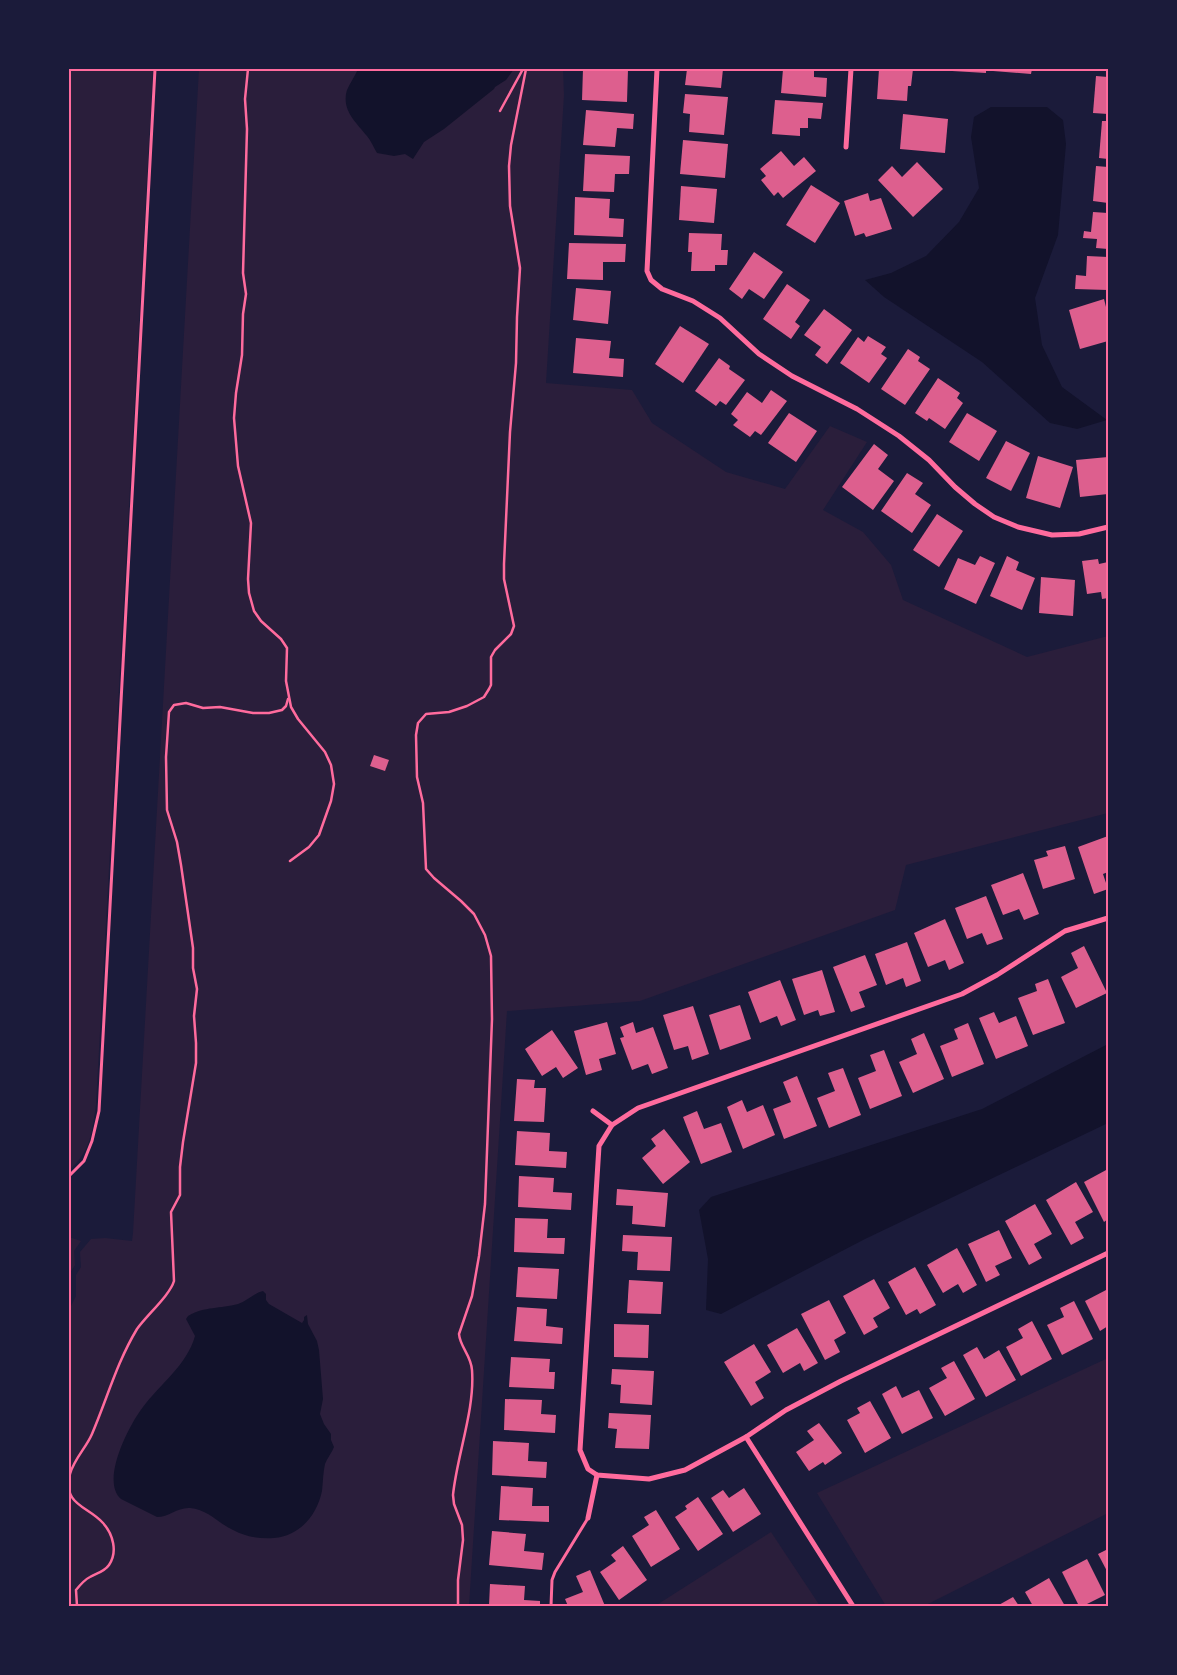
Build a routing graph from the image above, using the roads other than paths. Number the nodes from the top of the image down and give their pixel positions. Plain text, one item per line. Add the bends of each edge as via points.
1 (155, 69) edge
2 (657, 69) edge
3 (851, 69) edge
4 (846, 147) dead end
5 (1108, 526) edge
6 (1108, 918) edge
7 (593, 1112) dead end
8 (612, 1125) junction
9 (69, 1176) edge
10 (1108, 1253) edge
11 (746, 1437) junction
12 (597, 1475) junction
13 (588, 1518) joint
14 (551, 1606) edge
15 (853, 1606) edge

1 - 9 lane via 99,1111 84,1161
2 - 5 street via 647,271 650,280 720,318 759,354 792,376 858,409 899,436 954,487 994,517 1052,535 1079,534
3 - 4 street
6 - 8 street via 1065,931 962,994 638,1108
7 - 8 street
8 - 12 street via 599,1146 580,1450 588,1469
10 - 11 street via 841,1381 786,1410
11 - 12 street via 685,1470 649,1479
11 - 15 street
12 - 13 street
13 - 14 lane via 555,1572

